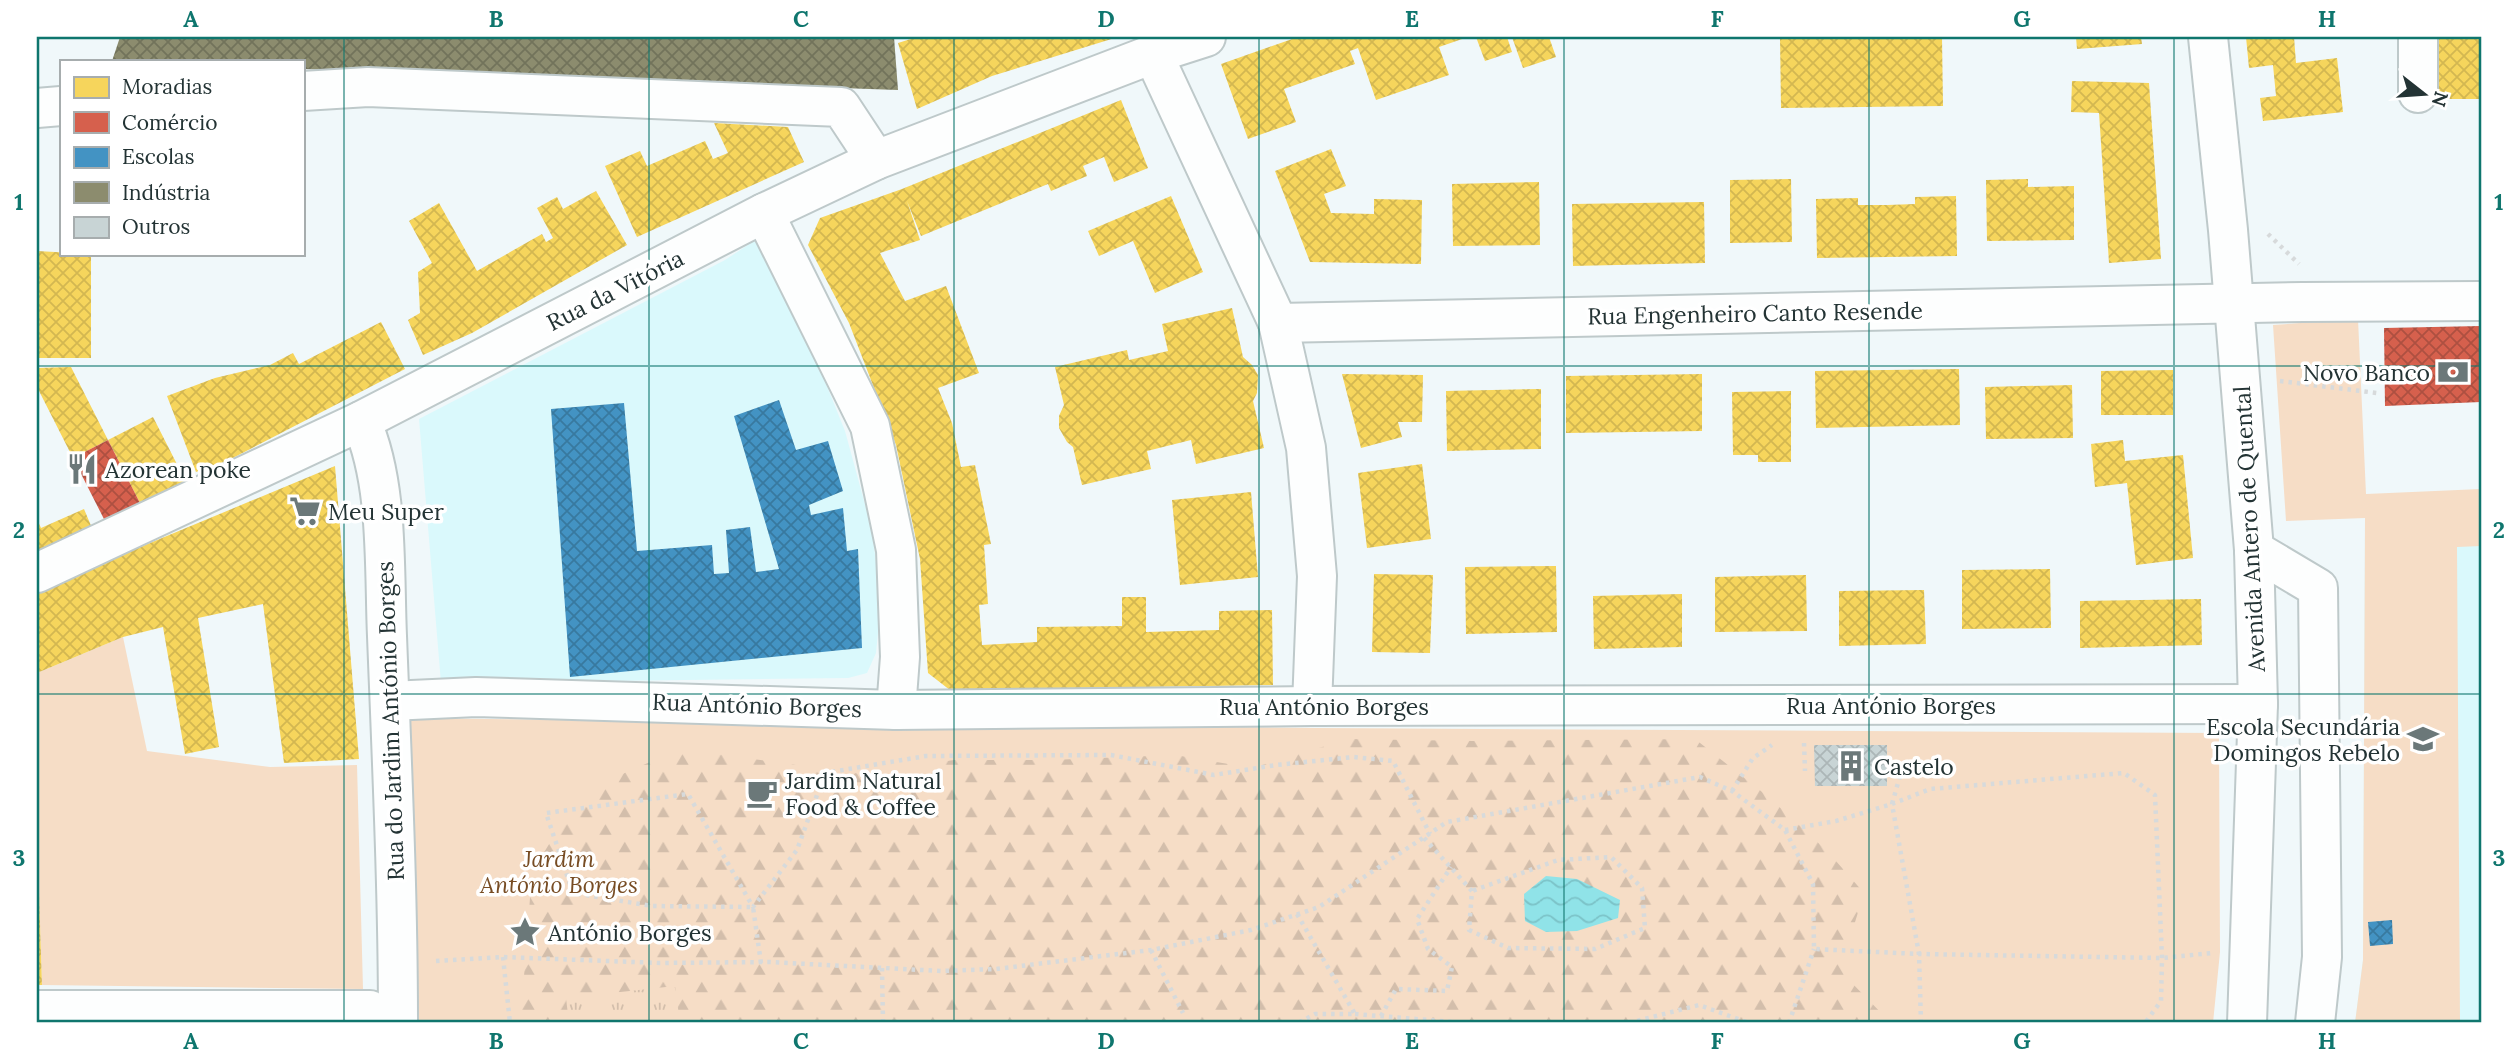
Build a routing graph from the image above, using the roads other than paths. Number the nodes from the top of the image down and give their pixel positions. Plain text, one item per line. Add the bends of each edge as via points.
1 (1206, 37) edge
2 (2208, 37) edge
3 (2418, 37) edge
4 (1153, 54) junction
5 (304, 91) edge
6 (2418, 93) dead end
7 (60, 106) edge
8 (37, 108) edge
9 (876, 160) junction
10 (764, 214) junction
11 (2481, 301) edge
12 (2233, 303) junction
13 (1278, 323) junction
14 (362, 421) junction
15 (2254, 550) junction
16 (37, 573) edge
17 (390, 701) junction
18 (2258, 704) junction
19 (1312, 706) junction
20 (896, 710) junction
21 (37, 1010) edge
22 (384, 1016) edge
23 (2247, 1023) edge
24 (2315, 1023) edge

1 - 4 street, Rua da Vitória
2 - 12 street, Avenida Antero de Quental
3 - 6 street
4 - 9 street, Rua da Vitória
4 - 13 street
5 - 9 street via 369,87 841,107
7 - 8 street
9 - 10 street, Rua da Vitória
10 - 14 street, Rua da Vitória
10 - 20 street via 870,426 895,550 900,657
11 - 12 street, Rua Engenheiro Canto Resende
12 - 13 street, Rua Engenheiro Canto Resende
12 - 15 street, Avenida Antero de Quental
13 - 19 street via 1306,448 1317,576
14 - 16 street, Rua da Vitória
14 - 17 street, Rua do Jardim António Borges via 380,481
15 - 18 street, Avenida Antero de Quental
15 - 24 street via 2318,588 2322,957
17 - 20 street, Rua António Borges via 476,697
17 - 22 street, Rua do Jardim António Borges via 398,963
18 - 19 street, Rua António Borges
18 - 23 street, Avenida Antero de Quental
19 - 20 street, Rua António Borges
21 - 22 street

